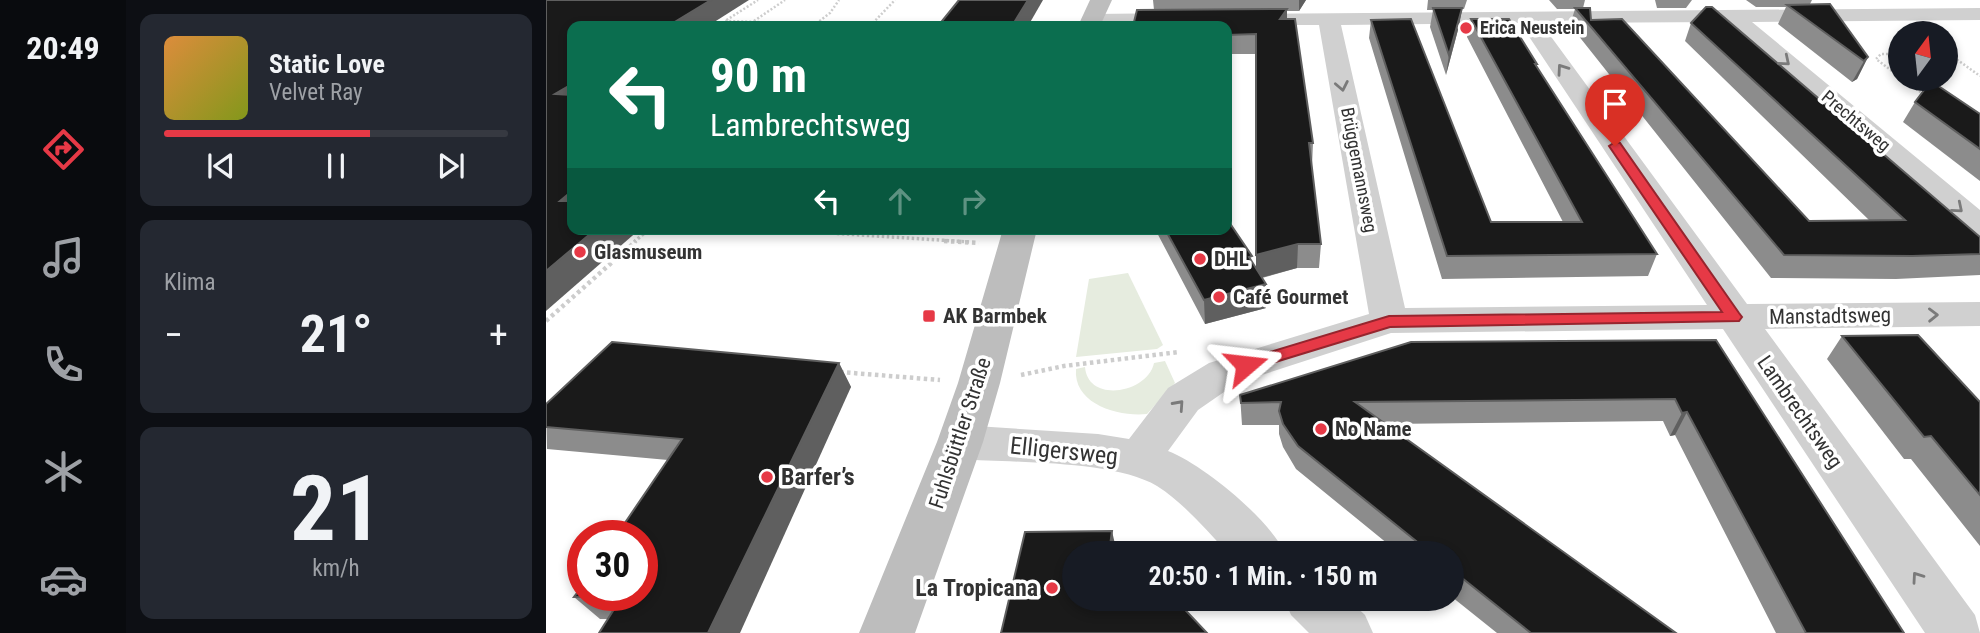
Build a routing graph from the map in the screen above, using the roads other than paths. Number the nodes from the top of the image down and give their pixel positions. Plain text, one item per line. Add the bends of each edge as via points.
1 (1976, 0) edge
2 (1980, 3) edge
3 (1980, 14) edge
4 (1094, 15) edge
5 (1733, 16) junction
6 (1526, 18) junction
7 (1203, 19) edge
8 (1231, 19) edge
9 (1329, 19) junction
10 (1980, 226) edge
11 (1018, 238) edge
12 (1980, 314) edge
13 (1734, 317) junction
14 (1389, 321) junction
15 (960, 442) junction
16 (1138, 460) junction
17 (1247, 541) edge
18 (1323, 611) edge
19 (887, 633) edge
20 (1346, 633) edge
21 (1956, 633) edge

1 - 2 street
3 - 5 street
4 - 7 street
5 - 6 street
5 -> 10 street, Prechtsweg
6 - 9 street
13 -> 6 street, Lambrechtsweg
8 - 9 street
9 -> 14 street, Brüggemannsweg
11 - 15 main road, Fuhlsbüttler Straße
13 -> 12 street, Manstadtsweg
13 - 14 street, Manstadtsweg
21 -> 13 street, Lambrechtsweg
16 -> 14 street, Manstadtsweg via 1182,399 1223,373
15 - 16 street, Elligersweg via 1098,451
15 - 19 main road, Fuhlsbüttler Straße
16 - 17 street, Elligersweg via 1181,479
18 - 20 street

